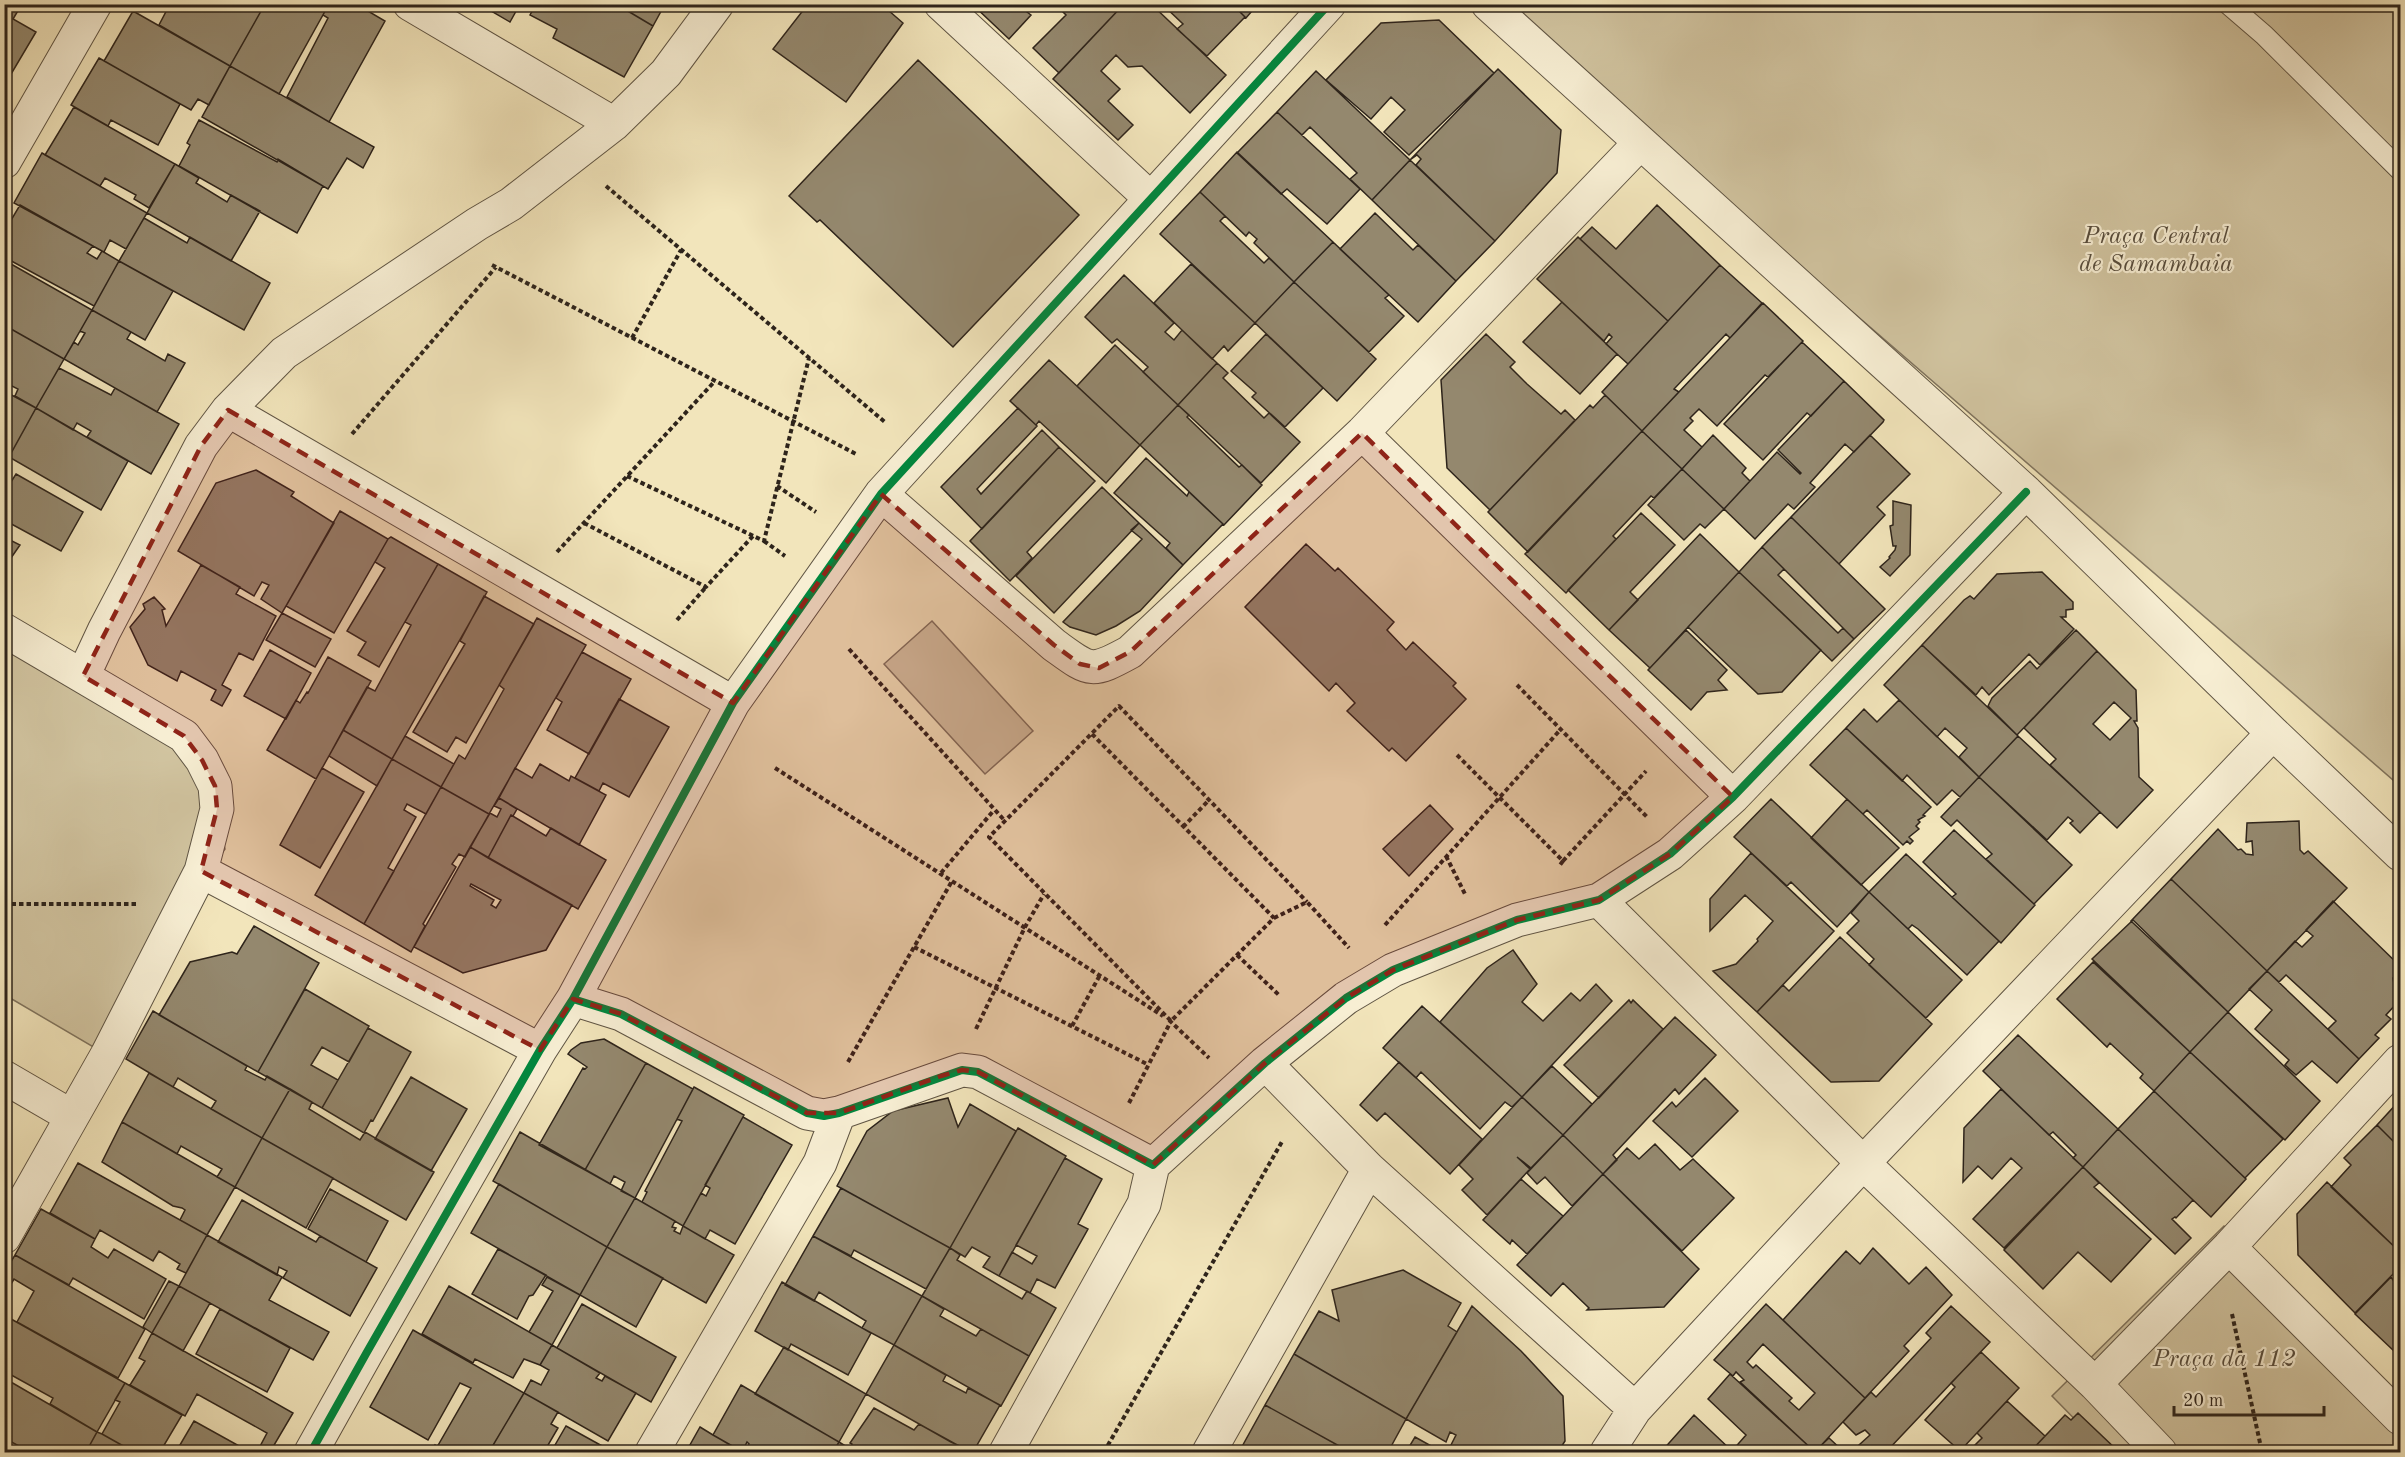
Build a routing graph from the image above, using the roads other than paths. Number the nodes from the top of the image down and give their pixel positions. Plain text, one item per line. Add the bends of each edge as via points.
1 (95, 4) edge
2 (410, 4) edge
3 (717, 4) edge
4 (941, 4) edge
5 (1329, 4) edge
6 (1488, 4) edge
7 (2228, 4) edge
8 (614, 124) junction
9 (1640, 143) junction
10 (4, 162) edge
11 (2400, 170) edge
12 (1150, 198) junction
13 (228, 410) junction
14 (1362, 434) junction
15 (2026, 492) junction
16 (881, 494) junction
17 (4, 630) edge
18 (83, 676) junction
19 (733, 703) junction
20 (2273, 733) junction
21 (1733, 797) junction
22 (2400, 854) edge
23 (201, 871) junction
24 (1599, 900) junction
25 (573, 999) junction
26 (540, 1050) junction
27 (2400, 1061) edge
28 (1265, 1063) junction
29 (4, 1077) edge
30 (839, 1113) junction
31 (71, 1116) junction
32 (1863, 1163) junction
33 (1153, 1165) junction
34 (1369, 1169) junction
35 (4, 1237) edge
36 (2229, 1247) junction
37 (2095, 1384) junction
38 (1635, 1409) junction
39 (2400, 1418) edge
40 (320, 1449) edge
41 (652, 1452) edge
42 (1006, 1452) edge
43 (1209, 1452) edge
44 (1607, 1452) edge
45 (2160, 1452) edge

1 - 10 street
2 - 8 street
3 - 8 street via 666,73
4 - 12 street
5 - 12 street
6 - 9 street
7 - 11 lane via 2264,34
8 - 13 street via 511,204 284,353
9 - 14 street
9 - 15 street
12 - 16 street
13 - 18 street via 201,446
13 - 19 street
14 - 16 street via 1130,652 1099,668 1080,664 1054,645
14 - 21 street
15 - 20 street
15 - 21 street
16 - 19 street
17 - 18 street
18 - 23 street via 184,736 202,760 215,786 217,809
19 - 25 street
20 - 22 street
20 - 32 street
21 - 24 street via 1670,854
23 - 26 street
23 - 31 street via 107,1055
24 - 28 street via 1517,920 1393,970 1346,998
24 - 32 street
25 - 26 street
25 - 30 street via 621,1014 807,1113
26 - 40 street
27 - 36 street
28 - 33 street
28 - 34 street
29 - 31 street
30 - 33 street via 941,1076 962,1070 978,1072
30 - 41 street via 820,1162
31 - 35 street
32 - 37 street
32 - 38 street
33 - 42 street via 1144,1204
34 - 38 street
34 - 43 street
36 - 37 street
36 - 39 street
37 - 45 street
38 - 44 street

